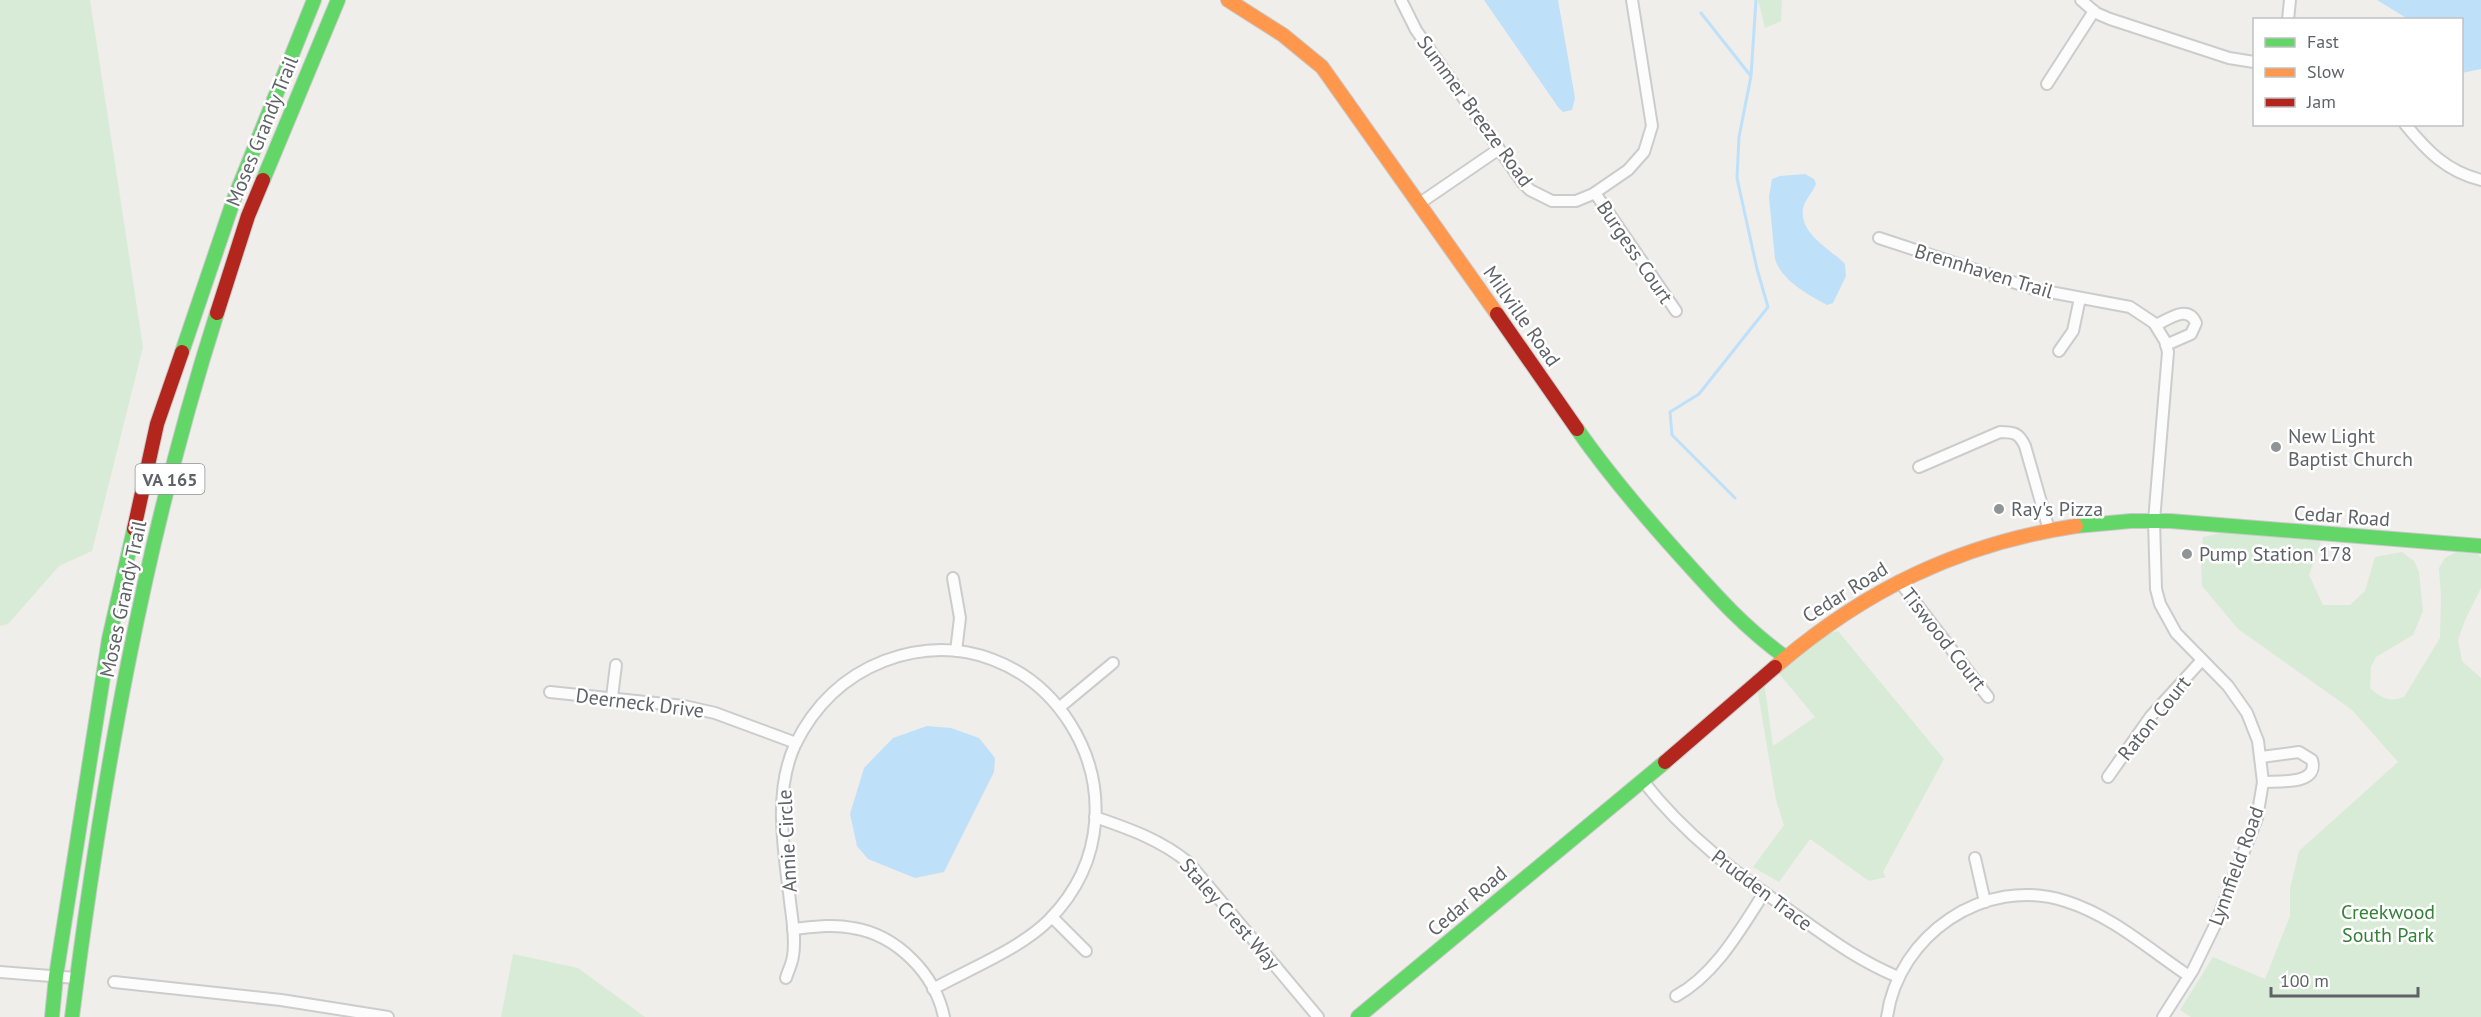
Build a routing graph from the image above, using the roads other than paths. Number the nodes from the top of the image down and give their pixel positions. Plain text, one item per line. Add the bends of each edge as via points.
1 (314, 0) edge
2 (338, 0) edge
3 (1228, 0) edge
4 (1401, 0) edge
5 (1632, 0) edge
6 (2081, 0) edge
7 (2290, 0) edge
8 (2094, 11) junction
9 (2288, 18) edge
10 (2253, 62) edge
11 (2047, 84) dead end
12 (2407, 126) edge
13 (1499, 149) junction
14 (2481, 180) edge
15 (1595, 193) junction
16 (1420, 203) junction
17 (1879, 238) dead end
18 (2080, 298) junction
19 (1676, 311) dead end
20 (2156, 325) junction
21 (2166, 345) junction
22 (2059, 351) dead end
23 (1919, 467) dead end
24 (2154, 521) junction
25 (2049, 530) junction
26 (2481, 546) edge
27 (953, 578) dead end
28 (1899, 581) junction
29 (956, 651) junction
30 (1785, 657) junction
31 (2202, 660) junction
32 (1113, 663) dead end
33 (616, 665) dead end
34 (550, 692) dead end
35 (612, 697) junction
36 (1988, 697) dead end
37 (1060, 707) junction
38 (796, 743) junction
39 (2261, 757) junction
40 (2108, 777) dead end
41 (1643, 781) junction
42 (2263, 782) junction
43 (1095, 817) junction
44 (1975, 858) dead end
45 (1764, 893) junction
46 (1985, 902) junction
47 (1052, 917) junction
48 (793, 929) junction
49 (1086, 951) dead end
50 (0, 972) edge
51 (2190, 975) junction
52 (56, 976) junction
53 (1898, 977) junction
54 (76, 978) junction
55 (786, 978) dead end
56 (114, 982) dead end
57 (933, 989) junction
58 (1676, 996) dead end
59 (52, 1017) edge
60 (72, 1017) edge
61 (388, 1017) edge
62 (944, 1017) edge
63 (1318, 1017) edge
64 (1358, 1017) edge
65 (1887, 1017) edge
66 (2163, 1017) edge

1 - 52 street, Moses Grandy Trail / VA 165 via 234,199 157,424 109,639
2 - 54 street, Moses Grandy Trail / VA 165 via 248,216 189,400 142,587 92,861
3 - 16 street, Millville Road via 1315,59
4 - 13 street, Summer Breeze Road via 1416,30
5 - 15 street, Summer Breeze Road via 1651,132 1637,162
6 - 8 street
7 - 9 street
8 - 10 street via 2229,58
8 - 11 street
12 - 14 street via 2441,163
13 - 15 street, Summer Breeze Road via 1522,182 1540,196 1566,201
13 - 16 street
15 - 19 street, Burgess Court
16 - 30 street, Millville Road via 1616,483 1730,612
17 - 18 street, Brennhaven Trail via 2034,290
18 - 20 street, Brennhaven Trail via 2130,307
18 - 22 street via 2073,331
20 - 21 street, Brennhaven Trail
20 - 21 street via 2182,313 2193,316 2196,323 2192,334
21 - 24 street, Brennhaven Trail
23 - 25 street via 2000,432 2013,432 2021,436 2025,446
24 - 25 street, Cedar Road via 2094,523
24 - 26 street, Cedar Road
24 - 31 street, Lynnfield Road via 2154,572 2160,604 2176,633
25 - 28 street, Cedar Road via 1989,543
27 - 29 street via 960,618
28 - 30 street, Cedar Road via 1826,624
28 - 36 street, Tiswood Court
29 - 37 street, Annie Circle via 994,661 1027,678
29 - 38 street, Annie Circle via 912,653 858,673 829,696
30 - 41 street, Cedar Road
31 - 39 street, Lynnfield Road via 2247,713
31 - 40 street, Raton Court via 2151,716
32 - 37 street
33 - 35 street
34 - 35 street, Deerneck Drive
35 - 38 street, Deerneck Drive via 715,713
37 - 43 street, Annie Circle via 1085,749 1094,780
38 - 48 street, Annie Circle via 782,801
39 - 42 street, Lynnfield Road
39 - 42 street via 2299,752 2312,760 2314,767 2304,779
41 - 45 street, Prudden Trace via 1688,832
41 - 64 street, Cedar Road
42 - 51 street, Lynnfield Road via 2252,831 2215,925
43 - 47 street, Annie Circle via 1083,870
43 - 63 street, Staley Crest Way via 1164,844 1189,864
44 - 46 street
45 - 53 street, Prudden Trace via 1863,962
45 - 58 street via 1730,944 1693,987
46 - 51 street via 2028,895 2064,900 2090,910
46 - 53 street via 1969,907 1934,930 1907,960
47 - 49 street
47 - 57 street, Annie Circle via 1010,948
48 - 55 street, Annie Circle via 793,956
48 - 57 street via 830,926 871,932 909,956
50 - 52 street
51 - 66 street, Lynnfield Road
52 - 54 street
52 - 59 street, Moses Grandy Trail / VA 165
53 - 65 street
54 - 60 street, Moses Grandy Trail / VA 165
56 - 61 street via 281,1000
57 - 62 street

